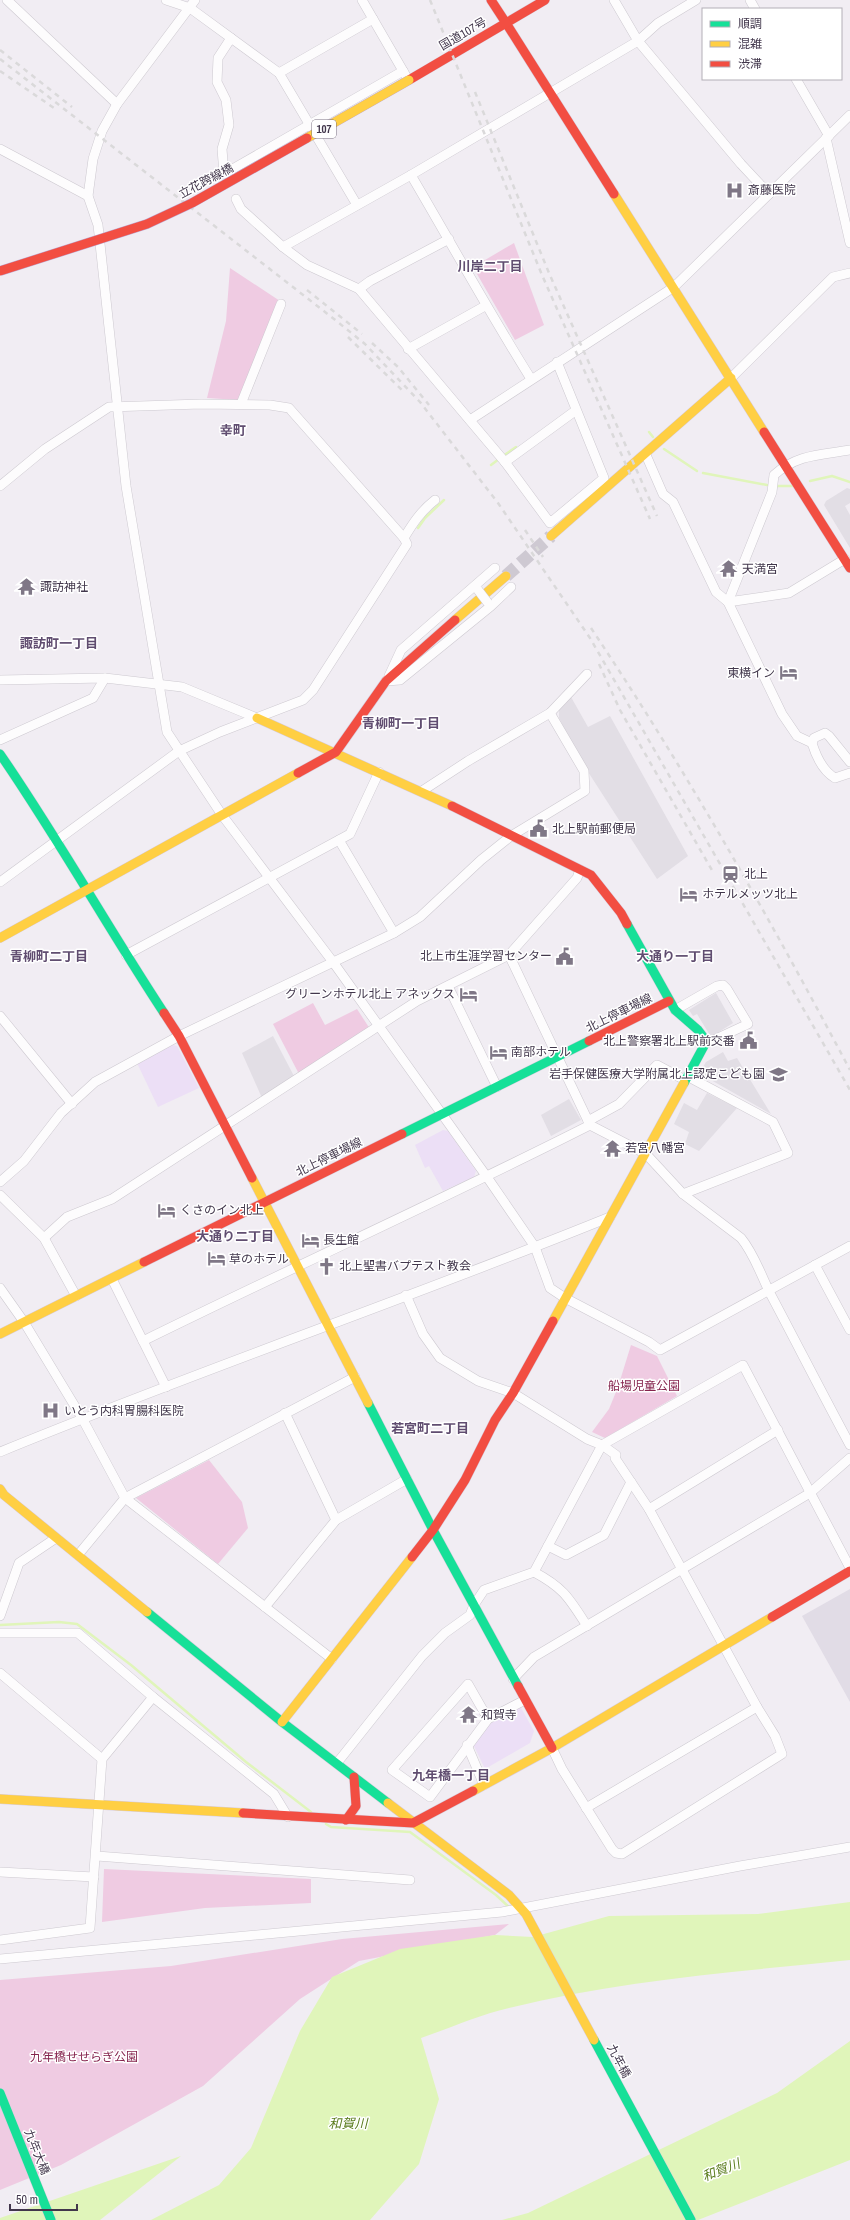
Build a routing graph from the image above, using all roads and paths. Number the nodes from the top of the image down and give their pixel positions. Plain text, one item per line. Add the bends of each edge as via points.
1 (6, 0) edge
2 (166, 0) edge
3 (362, 0) edge
4 (491, 0) edge
5 (545, 0) edge
6 (614, 0) edge
7 (696, 0) edge
8 (192, 4) edge
9 (373, 19) junction
10 (506, 23) junction
11 (231, 38) junction
12 (638, 41) junction
13 (403, 71) junction
14 (279, 73) junction
15 (409, 80) junction
16 (797, 80) edge
17 (551, 93) junction
18 (117, 104) junction
19 (850, 115) edge
20 (310, 124) junction
21 (827, 137) junction
22 (0, 149) edge
23 (410, 175) junction
24 (770, 194) junction
25 (88, 196) junction
26 (236, 199) dead end
27 (357, 205) junction
28 (449, 239) junction
29 (850, 244) edge
30 (283, 247) junction
31 (0, 271) edge
32 (850, 273) edge
33 (674, 287) junction
34 (359, 289) junction
35 (281, 304) dead end
36 (485, 306) junction
37 (408, 349) junction
38 (557, 362) junction
39 (731, 378) junction
40 (531, 379) junction
41 (241, 404) junction
42 (119, 408) junction
43 (576, 411) junction
44 (470, 420) junction
45 (850, 450) edge
46 (646, 455) junction
47 (505, 462) junction
48 (786, 464) junction
49 (0, 486) edge
50 (435, 500) dead end
51 (551, 536) tunnel mouth
52 (404, 538) junction
53 (848, 564) edge
54 (495, 568) dead end
55 (506, 576) tunnel mouth
56 (511, 587) dead end
57 (476, 589) junction
58 (728, 602) junction
59 (490, 605) junction
60 (587, 674) dead end
61 (105, 678) junction
62 (0, 680) edge
63 (386, 681) junction
64 (160, 685) junction
65 (550, 713) junction
66 (257, 718) junction
67 (0, 740) edge
68 (812, 743) junction
69 (179, 751) junction
70 (336, 752) junction
71 (0, 754) edge
72 (850, 762) edge
73 (379, 772) junction
74 (850, 773) edge
75 (422, 791) junction
76 (222, 815) junction
77 (510, 836) junction
78 (339, 840) junction
79 (58, 841) junction
80 (580, 870) junction
81 (269, 877) junction
82 (0, 882) edge
83 (86, 890) junction
84 (394, 933) junction
85 (0, 938) edge
86 (126, 955) junction
87 (509, 955) junction
88 (333, 962) junction
89 (448, 986) junction
90 (669, 1001) junction
91 (675, 1010) junction
92 (0, 1016) edge
93 (379, 1027) junction
94 (179, 1036) junction
95 (705, 1044) junction
96 (558, 1057) junction
97 (686, 1078) junction
98 (497, 1087) junction
99 (72, 1104) junction
100 (442, 1114) junction
101 (589, 1123) junction
102 (225, 1125) junction
103 (646, 1154) junction
104 (487, 1177) junction
105 (0, 1182) edge
106 (683, 1194) junction
107 (0, 1195) edge
108 (265, 1202) junction
109 (610, 1217) junction
110 (44, 1238) junction
111 (850, 1246) edge
112 (535, 1247) junction
113 (815, 1265) junction
114 (297, 1266) junction
115 (112, 1279) junction
116 (0, 1288) edge
117 (769, 1290) junction
118 (406, 1295) junction
119 (76, 1296) junction
120 (565, 1298) junction
121 (24, 1322) junction
122 (328, 1325) junction
123 (850, 1330) edge
124 (0, 1334) edge
125 (143, 1341) junction
126 (355, 1377) junction
127 (166, 1387) junction
128 (513, 1393) junction
129 (285, 1413) junction
130 (82, 1418) junction
131 (778, 1430) junction
132 (602, 1445) junction
133 (850, 1445) edge
134 (0, 1452) edge
135 (850, 1458) edge
136 (850, 1463) edge
137 (839, 1468) junction
138 (407, 1479) junction
139 (631, 1482) junction
140 (0, 1489) edge
141 (810, 1493) junction
142 (125, 1498) junction
143 (649, 1509) junction
144 (336, 1520) junction
145 (433, 1530) junction
146 (56, 1538) junction
147 (548, 1546) junction
148 (78, 1555) junction
149 (850, 1568) edge
150 (682, 1570) junction
151 (850, 1571) edge
152 (534, 1572) junction
153 (474, 1605) junction
154 (265, 1607) junction
155 (0, 1616) edge
156 (587, 1626) junction
157 (0, 1633) edge
158 (724, 1645) junction
159 (332, 1659) junction
160 (0, 1673) edge
161 (513, 1679) junction
162 (153, 1697) junction
163 (525, 1700) junction
164 (757, 1707) junction
165 (488, 1719) junction
166 (282, 1722) junction
167 (467, 1745) junction
168 (552, 1748) junction
169 (102, 1759) junction
170 (337, 1763) junction
171 (354, 1777) junction
172 (484, 1784) junction
173 (0, 1799) edge
174 (100, 1804) junction
175 (586, 1808) junction
176 (288, 1817) junction
177 (346, 1820) junction
178 (413, 1823) junction
179 (850, 1847) edge
180 (97, 1856) junction
181 (0, 1872) edge
182 (94, 1877) junction
183 (410, 1880) dead end
184 (523, 1911) junction
185 (0, 1940) edge
186 (0, 1959) edge
187 (0, 2093) edge
188 (51, 2220) edge
189 (691, 2220) edge

1 - 18 street
2 - 8 street
3 - 9 street
4 - 10 main road, 国道107号
5 - 10 main road
6 - 12 street
7 - 12 street via 658,23
8 - 11 street
8 - 18 street
9 - 13 street
9 - 14 street
10 - 15 main road, 国道107号 / 107
10 - 17 main road
11 - 14 street
11 - 20 street via 218,58 217,82 226,100 229,125 222,149 224,174
12 - 17 street
12 - 24 street via 741,164
13 - 15 street
13 - 20 street
14 - 20 street
15 - 31 main road, 立花跨線橋 / 107, bridge via 192,203 147,224
16 - 21 street
17 - 23 street
17 - 33 main road
18 - 25 street via 98,141
19 - 21 street
20 - 27 street
21 - 24 street
21 - 29 street
22 - 25 street
23 - 27 street
23 - 28 street
24 - 33 street
25 - 42 street via 98,225
26 - 30 street via 241,209
27 - 30 street
28 - 34 street
28 - 36 street
30 - 34 street via 307,265
32 - 39 street via 833,277
33 - 38 street
33 - 39 main road
34 - 37 street
35 - 41 street
36 - 37 street
36 - 40 street
37 - 44 street
38 - 40 street
38 - 43 street
39 - 46 main road
39 - 48 main road
40 - 44 street
41 - 42 street
41 - 52 street via 289,408
42 - 49 street via 109,407 58,441
42 - 64 street via 126,486
43 - 47 street
43 - 47 street via 604,478 550,523
44 - 47 street
45 - 48 street via 801,458
46 - 51 main road
46 - 58 street via 663,494 673,502 716,592
48 - 53 main road
48 - 58 street via 774,475 772,492
50 - 52 street via 421,512
52 - 66 street via 407,544 312,690 303,700
53 - 58 street via 789,593
54 - 57 street
55 - 63 main road
56 - 59 street
57 - 59 street, bridge
57 - 63 street via 401,650
58 - 68 street via 782,714 797,736
59 - 63 street via 400,680
60 - 65 street
61 - 62 street
61 - 64 street
61 - 67 street via 93,698
63 - 70 main road
64 - 66 street via 182,687
64 - 69 street via 167,732
65 - 75 street
65 - 77 street via 584,771 585,791
66 - 69 street
66 - 70 main road
68 - 72 street via 814,738 825,733
68 - 74 street via 829,774 835,778
69 - 76 street
69 - 79 street
70 - 73 main road
70 - 76 main road
71 - 79 main road
73 - 75 main road
73 - 78 street via 350,834
75 - 77 main road
76 - 81 street
76 - 83 main road
77 - 80 main road
77 - 84 street via 420,917
78 - 81 street
78 - 84 street
79 - 82 street
79 - 83 main road
80 - 87 street via 577,878
80 - 90 main road via 592,875 621,913
81 - 86 street
81 - 88 street
83 - 85 main road
83 - 86 main road
84 - 88 street
86 - 94 main road
87 - 89 street
87 - 96 street
88 - 93 street
88 - 94 street
89 - 93 street via 417,1001
89 - 98 street
90 - 91 main road
90 - 96 main road, 北上停車場線
91 - 95 main road via 698,1030
91 - 95 street via 717,986 723,985 727,989 748,1024
92 - 99 street
93 - 100 street
93 - 102 street
94 - 99 street via 95,1082
94 - 102 main road
95 - 97 main road
96 - 98 main road, 北上停車場線
96 - 101 street
97 - 101 street via 657,1065 619,1104
97 - 103 main road
97 - 106 street via 773,1122 788,1153
98 - 100 main road, 北上停車場線
99 - 105 street via 61,1113 24,1161
100 - 104 street
100 - 108 main road, 北上停車場線
101 - 103 street
101 - 104 street
102 - 108 main road
102 - 110 street via 112,1199 67,1217
103 - 106 street
103 - 109 main road
104 - 112 street
104 - 114 street
106 - 117 street via 741,1238 749,1247
107 - 110 street
108 - 114 main road
108 - 115 main road, 北上停車場線
109 - 112 street
109 - 120 main road
110 - 119 street
111 - 113 street
112 - 118 street
112 - 120 street via 550,1288
113 - 117 street
113 - 123 street
114 - 122 main road
114 - 125 street
115 - 119 main road, 北上停車場線
115 - 125 street
116 - 121 street
117 - 120 street via 660,1350
117 - 133 street
118 - 122 street
118 - 128 street via 423,1334 440,1358 478,1381
119 - 121 main road, 北上停車場線
120 - 128 main road
121 - 124 main road, 北上停車場線
121 - 130 street
122 - 126 main road
122 - 127 street
125 - 127 street
126 - 129 street
126 - 138 main road
127 - 130 street
128 - 132 street via 587,1439
128 - 145 main road via 495,1420 465,1480
129 - 142 street
129 - 144 street
130 - 134 street
130 - 142 street
131 - 132 street via 743,1365
131 - 141 street
131 - 143 street
132 - 139 street via 616,1454 615,1458
132 - 147 street
135 - 137 street
136 - 137 street
137 - 141 street
138 - 144 street
138 - 145 main road
139 - 143 street
139 - 147 street via 604,1535 566,1555
140 - 146 main road, 九年橋
141 - 149 street
141 - 150 street
142 - 148 street
142 - 154 street
143 - 150 street
144 - 154 street
145 - 153 main road
145 - 159 main road
146 - 148 main road, 九年橋
146 - 155 street via 19,1563
147 - 152 street
148 - 166 main road, 九年橋
150 - 156 street
150 - 158 street
151 - 158 main road
152 - 153 street via 484,1590
152 - 156 street via 554,1583 568,1597
153 - 161 main road
153 - 170 street via 470,1615 445,1633 422,1656
154 - 159 street
156 - 161 street via 534,1657
157 - 162 street via 78,1633
158 - 164 street
158 - 168 main road
159 - 166 main road
160 - 169 street
161 - 163 main road
162 - 169 street
162 - 176 street via 274,1794
163 - 165 street
163 - 168 main road
164 - 175 street
164 - 175 street via 776,1736 782,1754 622,1854 612,1849
165 - 167 street
165 - 167 street via 468,1684 392,1770 430,1797
166 - 170 main road, 九年橋
167 - 172 street
168 - 172 main road
168 - 175 street
169 - 174 street
170 - 171 main road, 九年橋
171 - 177 main road via 356,1806
171 - 178 main road, 九年橋
172 - 178 main road
173 - 174 main road
174 - 176 main road
174 - 180 street
176 - 177 main road
177 - 178 main road
178 - 184 main road, 九年橋 via 508,1896
179 - 184 street via 740,1866
180 - 182 street
180 - 183 street
181 - 182 street
182 - 185 street via 90,1928
184 - 186 street via 257,1933
184 - 189 main road, 九年橋
187 - 188 main road, 九年大橋

